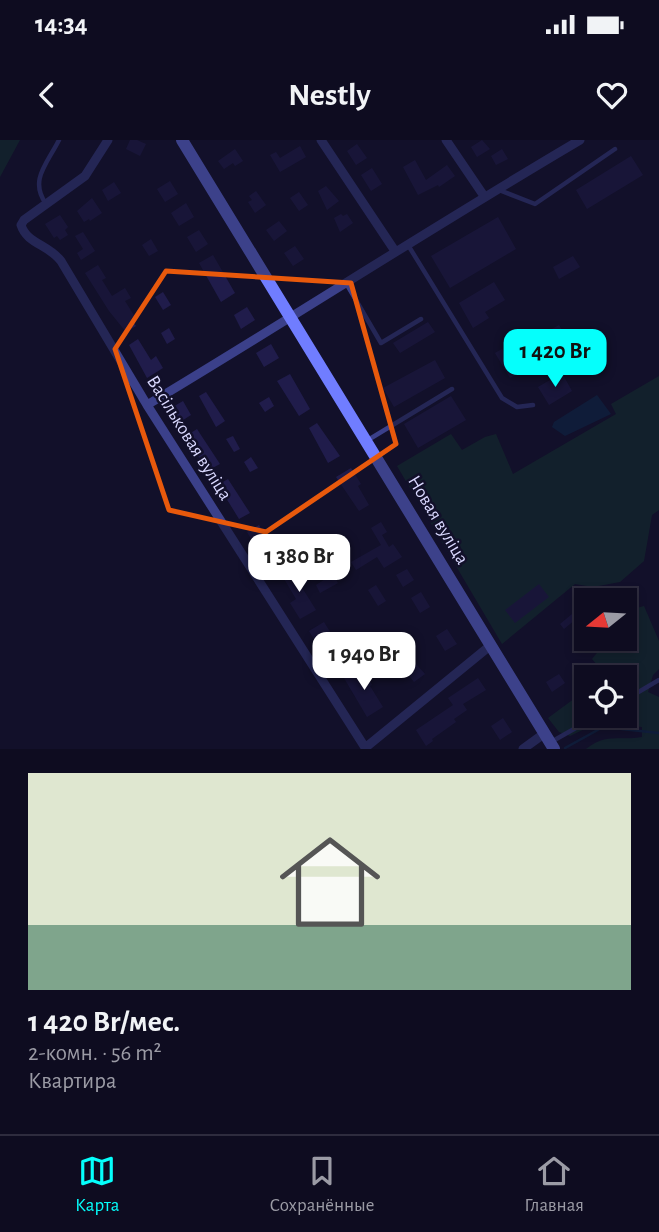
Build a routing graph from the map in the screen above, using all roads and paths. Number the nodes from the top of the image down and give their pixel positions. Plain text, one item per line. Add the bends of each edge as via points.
1 (59, 140) edge
2 (108, 140) edge
3 (182, 140) edge
4 (321, 140) edge
5 (446, 140) edge
6 (580, 140) edge
7 (615, 149) dead end
8 (496, 189) junction
9 (484, 196) junction
10 (46, 204) junction
11 (407, 244) junction
12 (395, 251) junction
13 (346, 282) junction
14 (292, 317) junction
15 (421, 319) dead end
16 (452, 389) dead end
17 (147, 405) junction
18 (533, 405) dead end
19 (367, 441) junction
20 (491, 645) junction
21 (659, 680) edge
22 (637, 693) edge
23 (575, 728) edge
24 (550, 742) edge
25 (366, 748) edge
26 (523, 749) edge

1 - 10 lane via 37,182
2 - 10 street via 85,176
3 - 14 street, Новая вуліца
4 - 12 street
5 - 9 street
6 - 8 street
7 - 8 lane via 535,204
8 - 9 street
9 - 11 street
10 - 17 street, Васільковая вуліца via 24,220 21,225 26,237 53,251 61,261
11 - 12 street
11 - 18 lane via 502,398 517,407
12 - 13 street
13 - 14 street
13 - 15 lane via 381,343
14 - 17 street
14 - 19 street, Новая вуліца
16 - 19 lane
17 - 25 street, Васільковая вуліца
19 - 20 street, Новая вуліца
20 - 24 street, Новая вуліца
20 - 25 street
21 - 22 lane
23 - 24 lane
24 - 26 street

